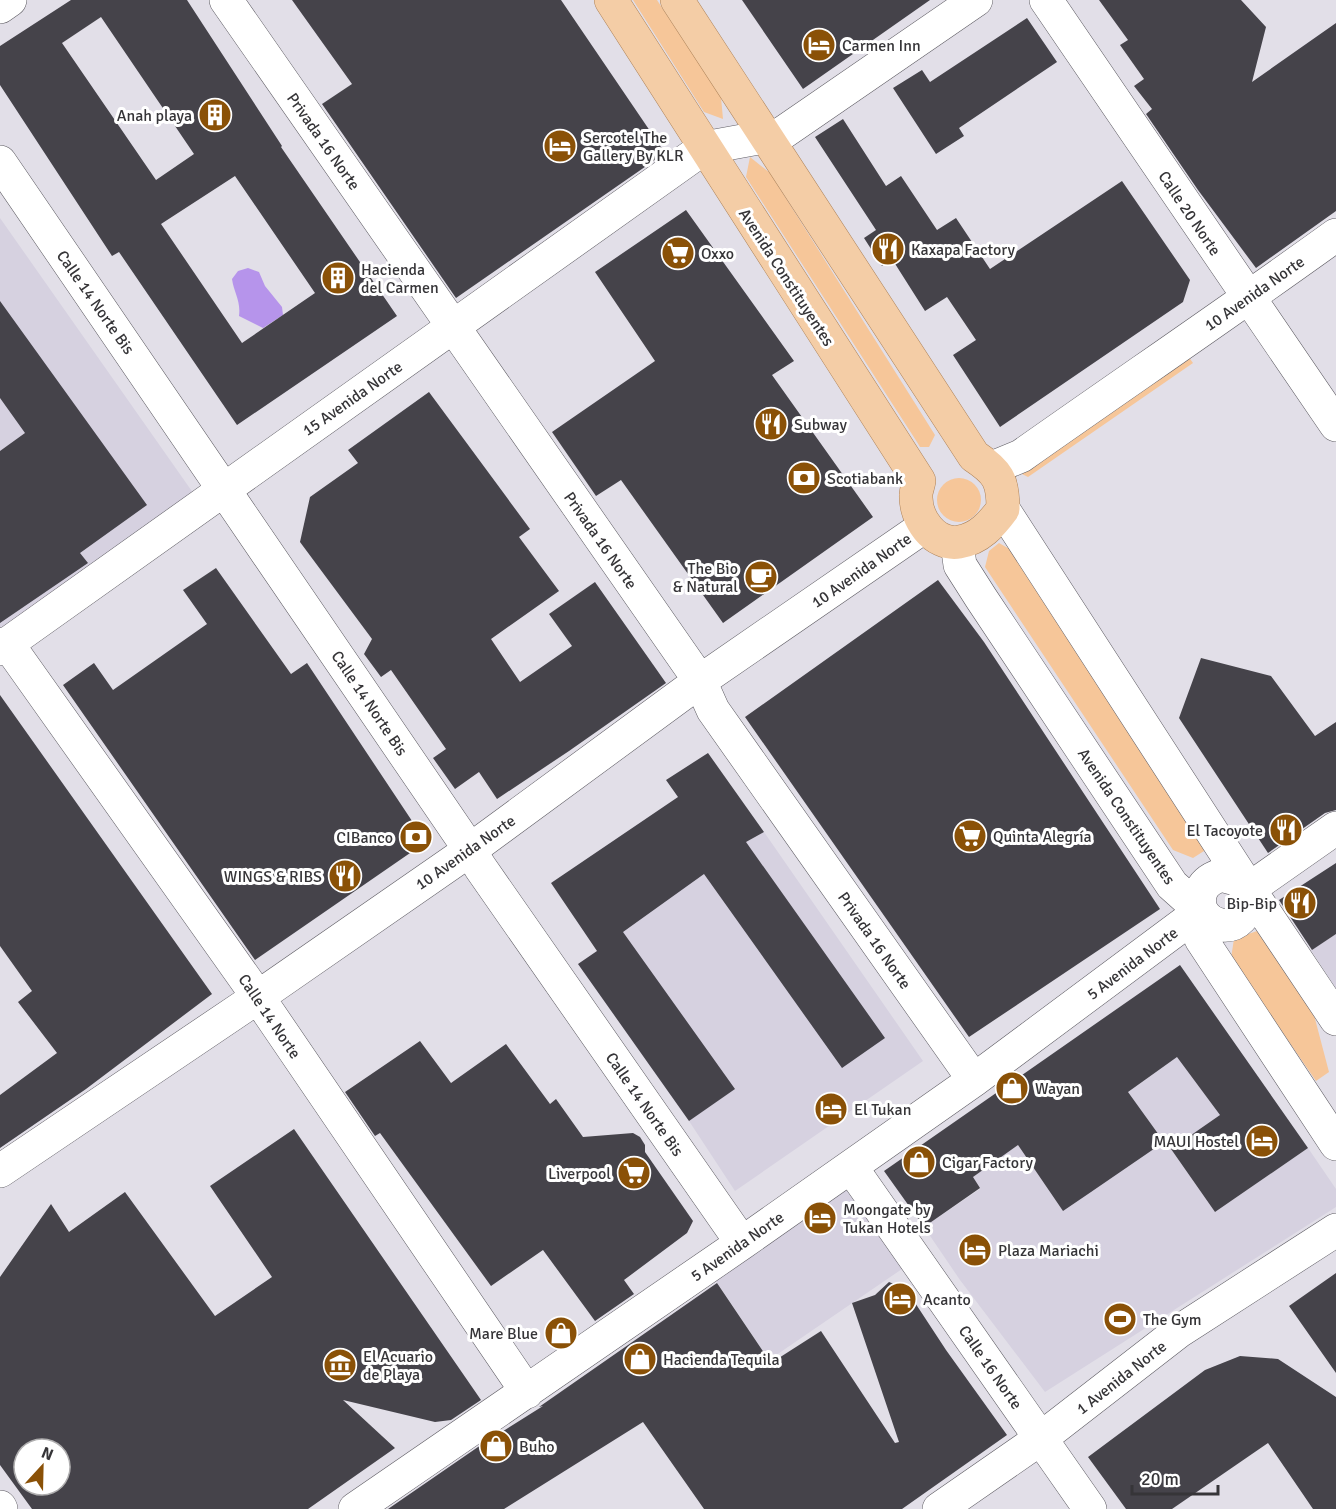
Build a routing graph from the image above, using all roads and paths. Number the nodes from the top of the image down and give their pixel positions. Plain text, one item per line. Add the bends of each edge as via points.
1 (10, 0) edge
2 (226, 0) edge
3 (611, 0) edge
4 (677, 0) edge
5 (976, 0) edge
6 (1046, 0) edge
7 (0, 7) edge
8 (766, 137) junction
9 (704, 148) junction
10 (0, 162) edge
11 (1336, 235) edge
12 (1257, 311) junction
13 (452, 327) junction
14 (1336, 425) edge
15 (992, 468) junction
16 (224, 488) junction
17 (1004, 509) junction
18 (925, 526) junction
19 (957, 543) junction
20 (4, 646) edge
21 (700, 681) junction
22 (1336, 828) edge
23 (470, 850) junction
24 (1249, 889) junction
25 (1201, 911) junction
26 (258, 997) junction
27 (1336, 1019) edge
28 (974, 1080) junction
29 (1336, 1144) edge
30 (851, 1167) junction
31 (0, 1171) edge
32 (1336, 1230) edge
33 (742, 1243) junction
34 (527, 1392) junction
35 (1040, 1439) junction
36 (355, 1509) edge
37 (939, 1509) edge
38 (1090, 1509) edge

1 - 7 street
2 - 13 street, Privada 16 Norte
3 - 9 main road, Avenida Constituyentes
4 - 8 main road
5 - 8 street via 781,134
6 - 12 street, Calle 20 Norte
8 - 9 street
8 - 15 main road via 974,456
9 - 13 street, 15 Avenida Norte
9 - 18 main road, Avenida Constituyentes via 919,481 918,513
10 - 16 street, Calle 14 Norte Bis
11 - 12 street, 10 Avenida Norte
12 - 14 street, Calle 20 Norte
12 - 15 street, 10 Avenida Norte via 1020,456
13 - 16 street, 15 Avenida Norte
13 - 21 street, Privada 16 Norte
15 - 17 main road via 1002,488
16 - 20 street, 15 Avenida Norte
16 - 23 street, Calle 14 Norte Bis
17 - 19 main road via 992,525
17 - 24 street
18 - 19 main road via 940,539
18 - 21 street, 10 Avenida Norte
19 - 25 street, Avenida Constituyentes via 960,565 987,608 1172,885
20 - 26 street, Calle 14 Norte
21 - 23 street, 10 Avenida Norte
21 - 28 street, Privada 16 Norte via 713,710
22 - 24 street
23 - 26 street, 10 Avenida Norte
23 - 33 street, Calle 14 Norte Bis
24 - 25 street via 1229,876 1213,878 1202,888
24 - 27 street
25 - 28 street, 5 Avenida Norte
25 - 29 street via 1201,939
26 - 31 street, 10 Avenida Norte
26 - 34 street, Calle 14 Norte
28 - 30 street, 5 Avenida Norte
30 - 33 street, 5 Avenida Norte
30 - 35 street, Calle 16 Norte
32 - 35 street, 1 Avenida Norte via 1178,1332
33 - 34 street, 5 Avenida Norte
34 - 36 street, 5 Avenida Norte
35 - 37 street, 1 Avenida Norte
35 - 38 street, Calle 16 Norte

